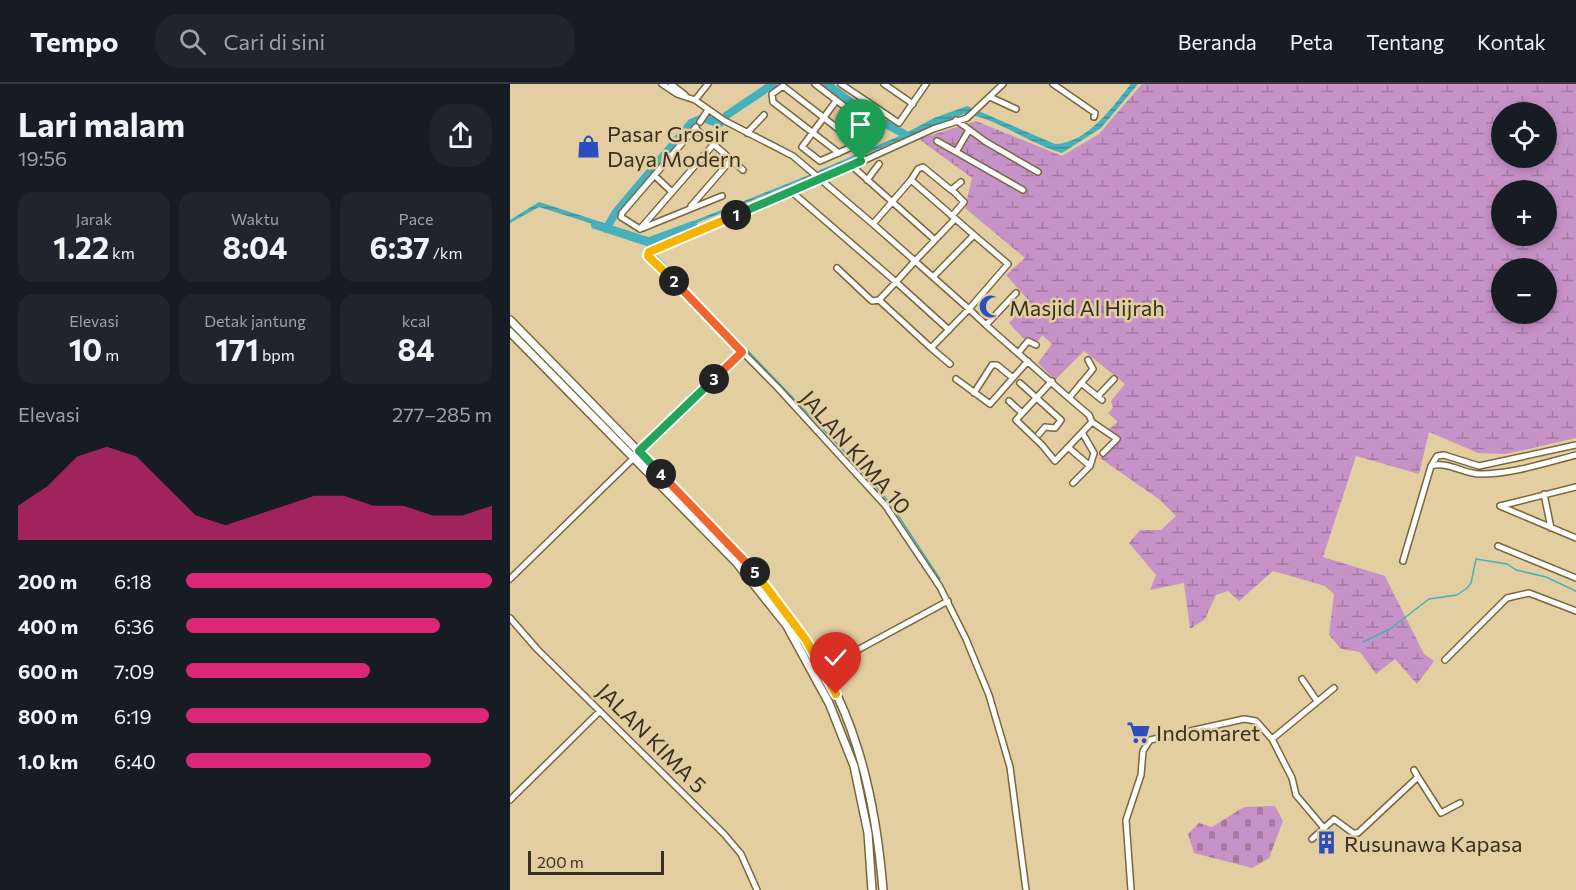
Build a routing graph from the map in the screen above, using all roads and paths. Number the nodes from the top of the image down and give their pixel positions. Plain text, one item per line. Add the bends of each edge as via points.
1 (662, 84) edge
2 (671, 84) edge
3 (708, 84) edge
4 (815, 84) edge
5 (841, 84) edge
6 (884, 84) edge
7 (926, 84) edge
8 (1003, 84) edge
9 (1053, 84) edge
10 (685, 95) junction
11 (990, 97) junction
12 (695, 100) junction
13 (836, 101) junction
14 (913, 104) junction
15 (1016, 109) dead end
16 (708, 110) junction
17 (764, 115) dead end
18 (1094, 117) dead end
19 (823, 118) junction
20 (956, 120) junction
21 (697, 126) junction
22 (969, 130) junction
23 (812, 132) junction
24 (747, 133) junction
25 (937, 141) dead end
26 (713, 145) junction
27 (859, 145) junction
28 (956, 152) junction
29 (838, 153) junction
30 (732, 160) junction
31 (879, 164) dead end
32 (852, 166) junction
33 (743, 170) dead end
34 (1038, 172) dead end
35 (654, 175) junction
36 (819, 179) junction
37 (867, 180) junction
38 (911, 180) junction
39 (961, 182) dead end
40 (952, 190) junction
41 (1023, 190) dead end
42 (672, 192) junction
43 (792, 192) junction
44 (722, 196) dead end
45 (893, 202) junction
46 (691, 207) junction
47 (954, 218) junction
48 (873, 224) junction
49 (640, 229) junction
50 (974, 235) junction
51 (935, 240) junction
52 (915, 261) junction
53 (837, 268) dead end
54 (933, 277) junction
55 (896, 282) junction
56 (1016, 293) dead end
57 (879, 300) junction
58 (969, 309) junction
59 (986, 325) junction
60 (511, 326) edge
61 (949, 330) junction
62 (1036, 345) dead end
63 (931, 348) junction
64 (742, 352) junction
65 (1018, 352) junction
66 (1088, 360) dead end
67 (1028, 361) junction
68 (950, 364) dead end
69 (956, 378) dead end
70 (1013, 378) junction
71 (1114, 379) dead end
72 (1052, 381) junction
73 (1082, 382) junction
74 (1020, 383) dead end
75 (974, 393) junction
76 (1036, 398) junction
77 (1069, 398) junction
78 (1009, 401) dead end
79 (1022, 413) junction
80 (1092, 422) junction
81 (1039, 434) dead end
82 (1083, 434) junction
83 (1576, 446) edge
84 (1070, 448) junction
85 (1104, 453) dead end
86 (636, 454) junction
87 (1576, 455) edge
88 (1090, 466) junction
89 (1431, 466) junction
90 (1073, 483) dead end
91 (1576, 487) edge
92 (1544, 494) junction
93 (1551, 528) junction
94 (1576, 538) edge
95 (1498, 546) dead end
96 (1403, 561) dead end
97 (1576, 578) edge
98 (510, 579) edge
99 (948, 601) junction
100 (1576, 611) edge
101 (510, 618) edge
102 (1445, 660) dead end
103 (823, 668) junction
104 (815, 673) junction
105 (1302, 679) dead end
106 (1334, 688) dead end
107 (1317, 701) junction
108 (600, 711) junction
109 (1272, 739) junction
110 (1414, 770) dead end
111 (1418, 777) junction
112 (510, 800) edge
113 (1460, 803) dead end
114 (1323, 827) junction
115 (1312, 839) dead end
116 (757, 890) edge
117 (872, 890) edge
118 (883, 890) edge
119 (1026, 890) edge
120 (1131, 890) edge

1 - 10 street
2 - 10 street
3 - 12 street
4 - 13 street
5 - 14 street via 896,123 901,122
6 - 14 street
7 - 14 street
8 - 11 street
9 - 18 street via 1095,113
10 - 12 street
11 - 15 street
11 - 20 street via 972,116
12 - 16 street
13 - 19 street
13 - 27 street via 878,132 879,135
16 - 21 street
16 - 24 street
17 - 24 street
19 - 23 street
19 - 23 street via 783,86 772,94 773,102
19 - 27 street
20 - 22 street
20 - 32 street
21 - 26 street
21 - 35 street
22 - 28 street
22 - 34 street
23 - 29 street
23 - 29 street via 802,147 820,161
24 - 36 street via 793,156
25 - 28 street
26 - 30 street
26 - 42 street
27 - 29 street
28 - 41 street
30 - 33 street
30 - 46 street
31 - 37 street
32 - 36 street
32 - 37 street
35 - 42 street
35 - 49 street via 621,214
36 - 43 street
36 - 48 street
37 - 45 street
38 - 40 street via 923,167
38 - 45 street
38 - 47 street
39 - 40 street
40 - 47 street via 964,202
42 - 49 street
43 - 55 street
43 - 64 street, JALAN KIMA 10 via 651,250 648,256
44 - 46 street
45 - 48 street
45 - 51 street
46 - 49 street
47 - 50 street
47 - 51 street
48 - 52 street
50 - 54 street
50 - 58 street via 1008,264
51 - 52 street
52 - 54 street
52 - 55 street
53 - 57 street via 872,301
54 - 58 street
55 - 57 street
55 - 61 street
56 - 59 street
57 - 63 street
58 - 59 street
58 - 61 street
59 - 65 street
60 - 86 main road
61 - 63 street
62 - 65 street via 1028,341
63 - 68 street
64 - 86 street
64 - 99 street, JALAN KIMA 10 via 893,515
65 - 67 street
66 - 73 street via 1094,368
67 - 70 street
67 - 72 street
69 - 75 street
70 - 75 street via 992,403
70 - 75 street via 992,365
71 - 73 street via 1100,398
72 - 76 street
72 - 77 street
73 - 77 street
74 - 76 street
76 - 79 street
76 - 81 street via 1061,421
77 - 80 street
78 - 79 street
79 - 84 street via 1017,421 1053,460
80 - 82 street
80 - 85 street via 1117,439
82 - 84 street
82 - 88 street via 1094,453
83 - 89 street via 1479,466 1444,455 1437,456
84 - 88 street
86 - 98 street
86 - 103 main road via 756,572
86 - 104 main road via 736,562 787,626
87 - 89 street via 1480,474 1445,464
88 - 90 street
89 - 96 street
91 - 92 street
92 - 93 street
92 - 93 street via 1500,506
93 - 94 street
95 - 97 street
99 - 103 street
99 - 119 street, JALAN KIMA 10 via 989,695 1010,767
100 - 102 street via 1529,593 1507,598
101 - 108 street, JALAN KIMA 5
103 - 104 street
103 - 118 main road via 860,755 878,830
104 - 117 main road via 854,766 868,833
105 - 107 street
106 - 107 street
107 - 109 street
108 - 112 street
108 - 116 street, JALAN KIMA 5 via 736,847
109 - 114 street via 1292,778 1296,795
109 - 120 street via 1251,719 1150,740 1143,751 1141,775 1126,820
110 - 111 street
111 - 113 street via 1441,813
111 - 114 street via 1358,833 1335,819
114 - 115 street

